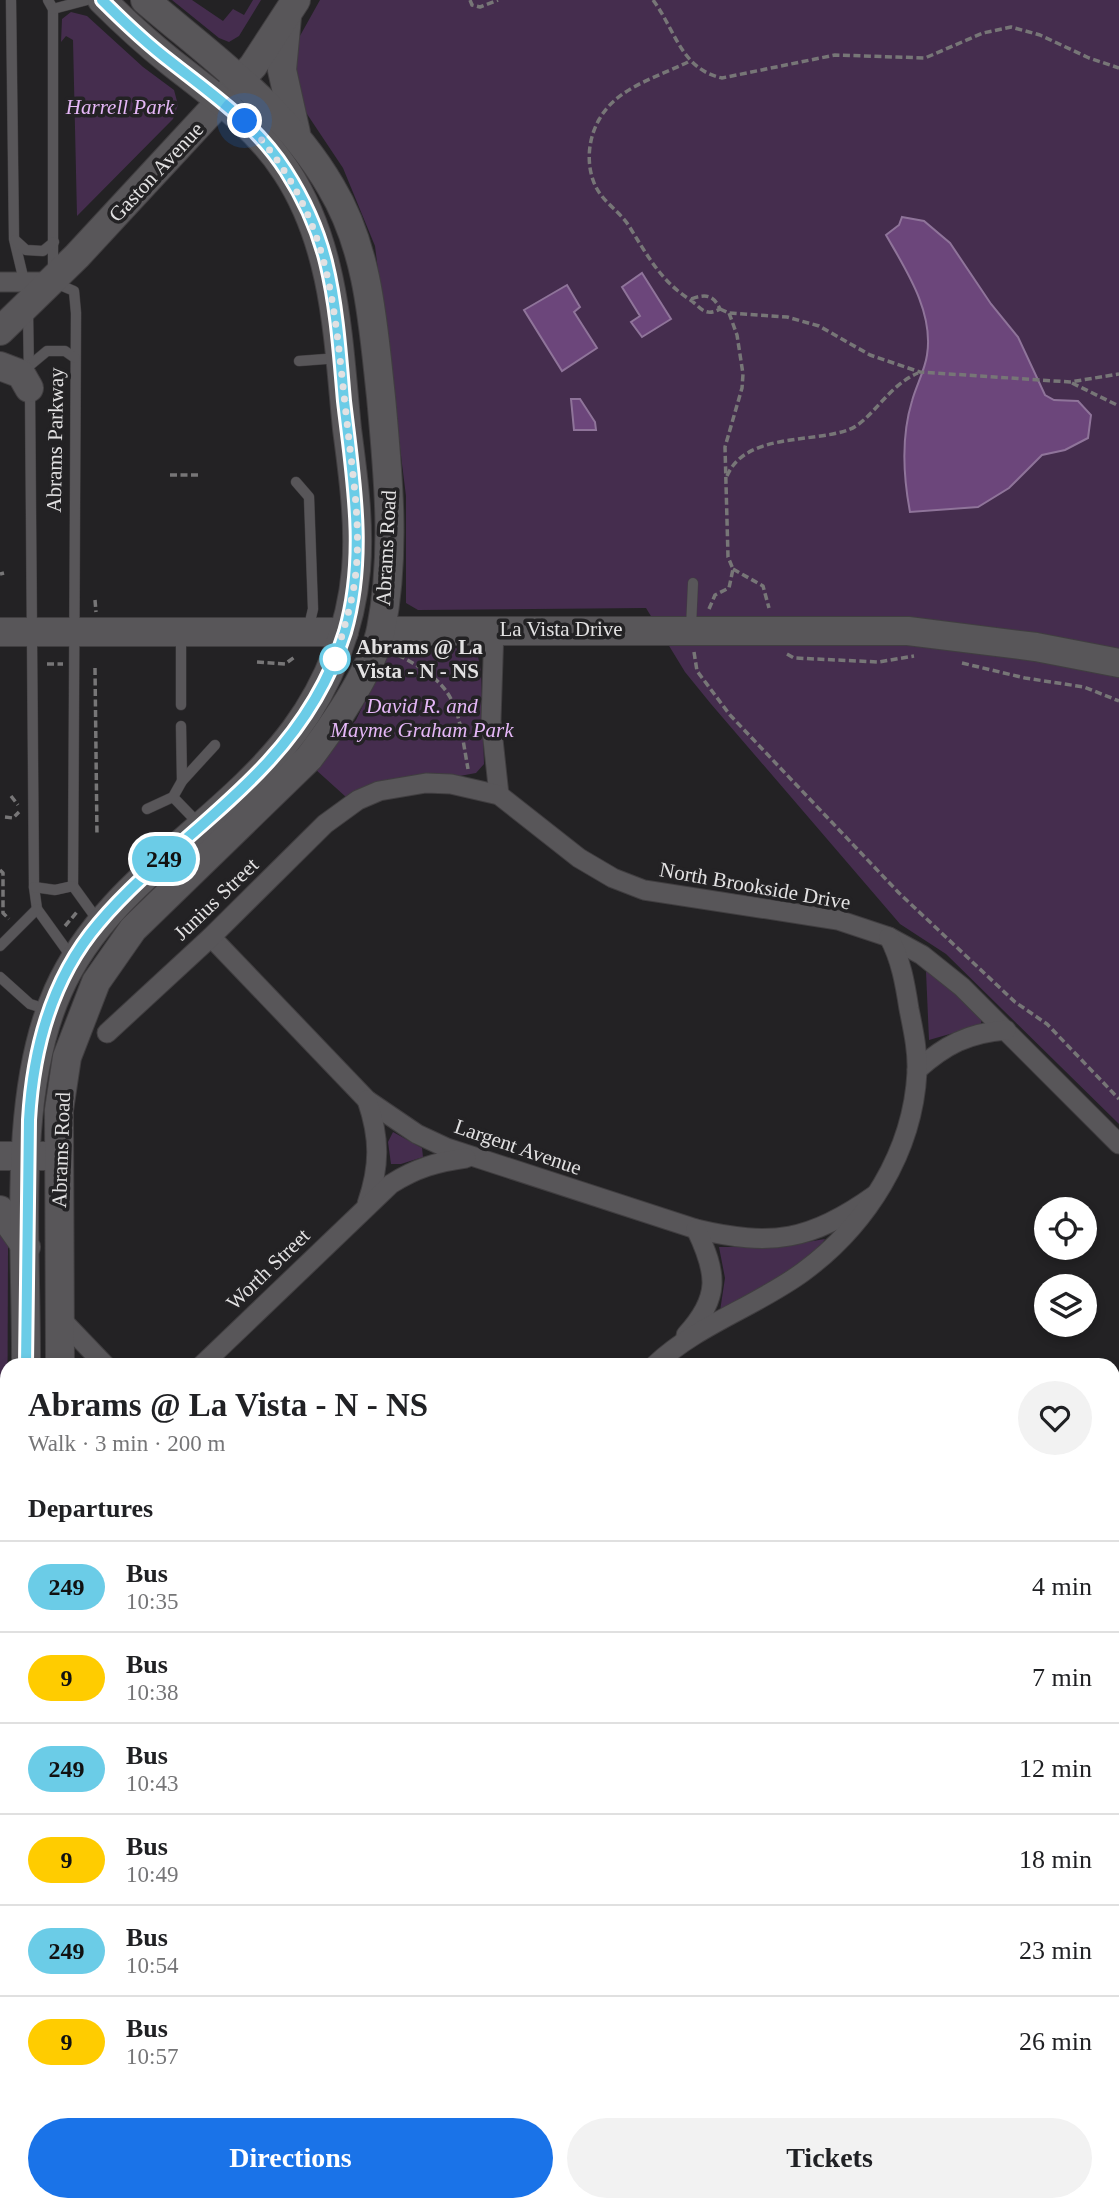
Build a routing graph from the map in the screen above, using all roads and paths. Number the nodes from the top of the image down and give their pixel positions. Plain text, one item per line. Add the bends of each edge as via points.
1 (11, 0) edge
2 (87, 0) edge
3 (102, 0) edge
4 (145, 0) edge
5 (470, 0) edge
6 (498, 0) edge
7 (653, 0) edge
8 (50, 4) edge
9 (291, 8) edge
10 (688, 62) junction
11 (1119, 68) edge
12 (241, 78) junction
13 (221, 101) junction
14 (54, 111) junction
15 (113, 112) dead end
16 (297, 139) junction
17 (14, 239) junction
18 (54, 242) junction
19 (0, 282) edge
20 (52, 282) junction
21 (26, 294) junction
22 (691, 299) junction
23 (720, 309) junction
24 (729, 313) junction
25 (0, 331) edge
26 (376, 355) junction
27 (75, 358) junction
28 (340, 358) junction
29 (299, 361) dead end
30 (0, 366) edge
31 (920, 372) junction
32 (1119, 374) edge
33 (29, 377) junction
34 (1070, 382) junction
35 (1119, 406) edge
36 (170, 475) dead end
37 (201, 475) dead end
38 (726, 480) junction
39 (296, 482) dead end
40 (693, 583) dead end
41 (494, 629) junction
42 (694, 629) junction
43 (0, 632) edge
44 (33, 632) junction
45 (73, 632) junction
46 (181, 632) junction
47 (344, 632) junction
48 (387, 642) junction
49 (302, 644) junction
50 (257, 663) dead end
51 (1119, 663) edge
52 (47, 664) dead end
53 (63, 664) dead end
54 (95, 668) dead end
55 (181, 705) dead end
56 (181, 726) dead end
57 (215, 746) dead end
58 (462, 772) dead end
59 (181, 781) junction
60 (499, 795) junction
61 (11, 796) dead end
62 (173, 797) junction
63 (358, 800) joint
64 (147, 809) dead end
65 (5, 817) dead end
66 (201, 825) junction
67 (97, 836) dead end
68 (0, 870) edge
69 (73, 886) junction
70 (34, 887) junction
71 (37, 909) junction
72 (90, 916) junction
73 (65, 926) dead end
74 (19, 928) junction
75 (211, 937) junction
76 (889, 937) junction
77 (0, 946) edge
78 (74, 960) junction
79 (0, 977) edge
80 (49, 1011) junction
81 (1006, 1030) junction
82 (107, 1033) dead end
83 (917, 1070) junction
84 (61, 1096) junction
85 (1119, 1099) edge
86 (367, 1100) junction
87 (1119, 1144) edge
88 (14, 1156) edge
89 (59, 1157) junction
90 (471, 1157) junction
91 (875, 1195) junction
92 (366, 1205) junction
93 (0, 1210) edge
94 (696, 1229) junction
95 (26, 1247) junction
96 (60, 1318) junction
97 (679, 1342) junction
98 (26, 1358) edge
99 (60, 1358) edge
100 (98, 1358) edge
101 (209, 1358) edge
102 (662, 1358) edge

1 - 17 lane, Abrams Parkway
2 - 8 lane
3 - 13 main road, Abrams Road
4 - 12 main road, Abrams Road
5 - 6 path via 480,7
7 - 10 path
8 - 14 lane
9 - 12 main road, Gaston Avenue
9 - 16 main road via 282,71
10 - 11 path via 722,78 835,55 925,58 983,33 1011,27
10 - 22 path via 638,85 609,107 593,132 589,165 600,195 628,226 643,252 673,289
12 - 13 main road, Gaston Avenue
12 - 16 main road, Abrams Road
13 - 20 main road, Gaston Avenue
13 - 28 main road, Abrams Road via 266,144 303,202 326,259
14 - 15 path
14 - 18 lane
16 - 26 main road, Abrams Road via 332,187 353,233 368,289
17 - 18 lane via 26,250 43,251
17 - 21 lane, Abrams Parkway
18 - 20 lane
19 - 21 street
20 - 21 main road, Gaston Avenue
20 - 27 lane, Abrams Parkway via 74,291
21 - 25 main road, Gaston Avenue
21 - 33 lane, Abrams Parkway
22 - 23 path via 699,310
22 - 23 path via 712,297
23 - 24 path
24 - 31 path via 769,314 819,326 870,355
24 - 38 path via 743,374 725,447
26 - 28 main road
26 - 48 main road, Abrams Road via 390,504
27 - 33 lane via 65,351 47,351
27 - 45 lane, Abrams Parkway
28 - 29 lane
28 - 47 main road, Abrams Road via 357,527 356,572
30 - 33 main road
31 - 34 path
31 - 38 path via 898,383 858,425 748,452 730,469
32 - 34 path
33 - 44 lane, Abrams Parkway
34 - 35 path
36 - 37 path
38 - 42 path via 732,581 715,595
39 - 49 lane via 309,497 313,609
40 - 42 lane
41 - 42 main road, La Vista Drive
41 - 48 main road, La Vista Drive
41 - 60 street via 491,721
42 - 51 main road, La Vista Drive via 908,631 1036,646
42 - 85 path via 697,671 730,715 924,919 1026,1012 1047,1024
43 - 44 main road, La Vista Drive
44 - 45 main road, La Vista Drive
44 - 70 lane, Abrams Parkway
45 - 46 main road, La Vista Drive
45 - 69 lane, Abrams Parkway
46 - 49 main road, La Vista Drive
46 - 55 lane
47 - 48 street, La Vista Drive
47 - 49 main road, La Vista Drive
47 - 66 main road, Abrams Road via 326,678 295,731
48 - 58 path via 442,685 456,703 468,771
48 - 84 main road, Abrams Road via 309,758 155,905 113,954 85,1005 67,1057
49 - 50 path via 285,664
52 - 53 path
54 - 67 path
56 - 59 lane
57 - 59 lane
59 - 62 lane
60 - 63 street, North Brookside Drive via 426,783 379,791
60 - 76 street, North Brookside Drive via 579,858 644,890 813,914
61 - 65 path via 19,812 13,818
62 - 64 lane
62 - 66 lane
63 - 75 street, Junius Street via 325,824
66 - 72 main road, Abrams Road
68 - 74 path via 3,913
69 - 70 lane via 55,890
69 - 72 lane
70 - 71 lane, Abrams Parkway
71 - 74 lane
71 - 78 lane, Abrams Parkway
72 - 73 path
72 - 78 main road, Abrams Road
72 - 84 main road via 101,939 62,1022 52,1070
74 - 77 lane
75 - 82 street, Junius Street
75 - 86 street, Largent Avenue
76 - 81 street, North Brookside Drive via 941,969
76 - 83 street via 902,969
78 - 80 main road, Abrams Road
79 - 80 lane via 30,1004
80 - 88 main road, Abrams Road
81 - 83 street via 954,1041
81 - 87 street, North Brookside Drive
83 - 91 street via 903,1145
84 - 89 main road, Abrams Road
86 - 90 street, Largent Avenue via 417,1134
86 - 92 street, Worth Street via 379,1144 378,1167
88 - 89 main road
88 - 95 main road, Abrams Road
89 - 96 main road, Abrams Road
90 - 92 street, Worth Street via 436,1162 410,1172
90 - 94 street, Largent Avenue
91 - 94 street, Largent Avenue via 840,1220 792,1236 757,1240
91 - 97 street via 852,1229 804,1271
92 - 101 street, Worth Street
93 - 95 main road
94 - 97 street via 710,1259 711,1298 701,1318
95 - 98 main road, Abrams Road
96 - 99 main road, Abrams Road
96 - 100 street
97 - 102 street

